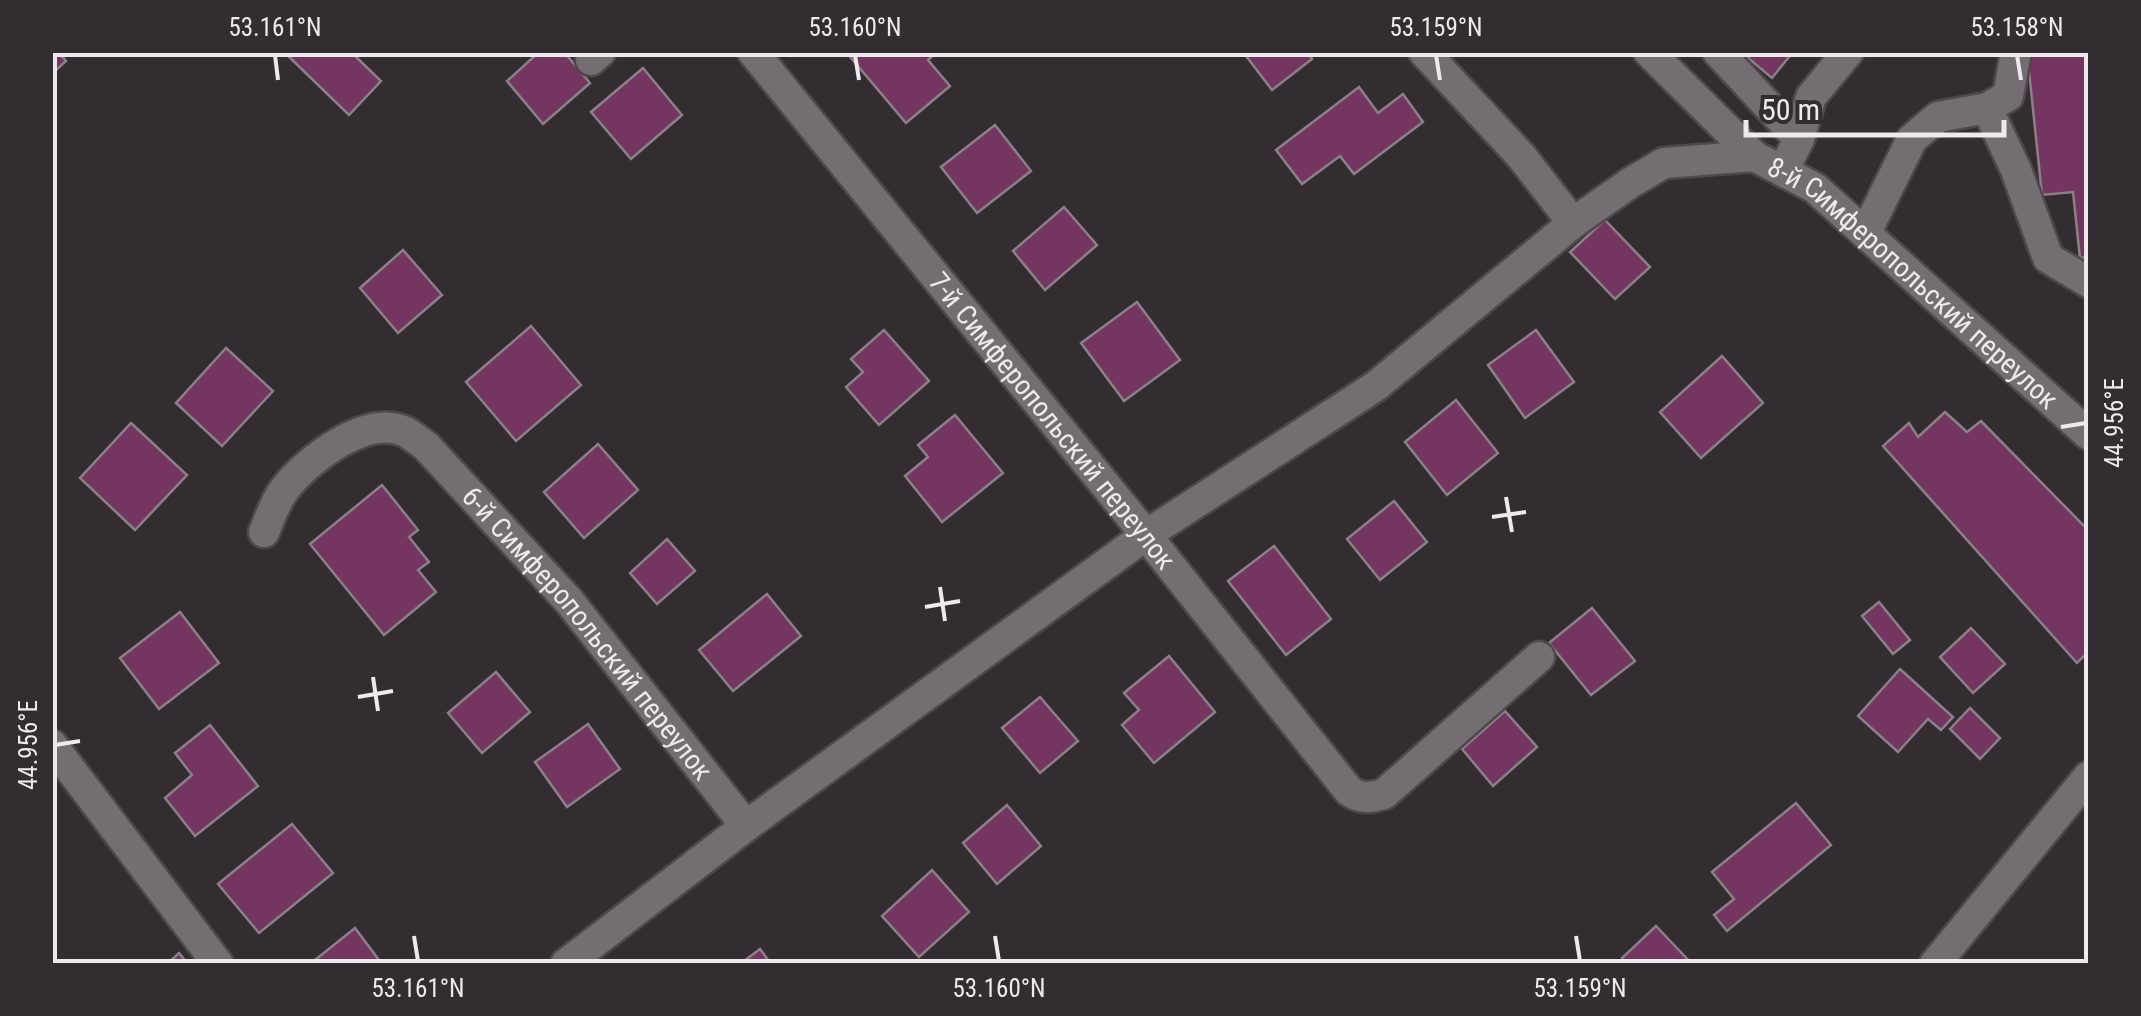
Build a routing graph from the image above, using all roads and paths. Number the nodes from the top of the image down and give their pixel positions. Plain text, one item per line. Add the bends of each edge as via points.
1 (753, 52) edge
2 (1424, 52) edge
3 (1649, 52) edge
4 (1718, 52) edge
5 (1848, 52) edge
6 (2016, 52) edge
7 (1987, 108) junction
8 (1799, 139) junction
9 (1754, 156) junction
10 (1786, 173) junction
11 (1574, 223) junction
12 (1866, 232) junction
13 (2088, 282) edge
14 (2088, 434) edge
15 (264, 532) dead end
16 (1146, 534) junction
17 (1539, 657) dead end
18 (52, 745) edge
19 (2088, 777) edge
20 (746, 826) junction
21 (218, 964) edge
22 (566, 964) edge
23 (1935, 964) edge

1 - 16 street, 7-й Симферопольский переулок
2 - 11 street
3 - 9 street, 8-й Симферопольский переулок
4 - 8 street
5 - 8 street via 1811,97
6 - 7 street via 2008,96
7 - 12 street via 1938,117 1912,139
7 - 13 street via 2048,258
8 - 10 street
9 - 10 street, 8-й Симферопольский переулок
9 - 11 street via 1664,163
10 - 12 street, 8-й Симферопольский переулок via 1815,188
11 - 16 street via 1376,386
12 - 14 street, 8-й Симферопольский переулок
15 - 20 street, 6-й Симферопольский переулок via 283,491 334,444 359,432 404,431 426,446 569,601
16 - 17 street, 7-й Симферопольский переулок via 1358,797 1384,794
16 - 20 street
18 - 21 street
19 - 23 street
20 - 22 street

